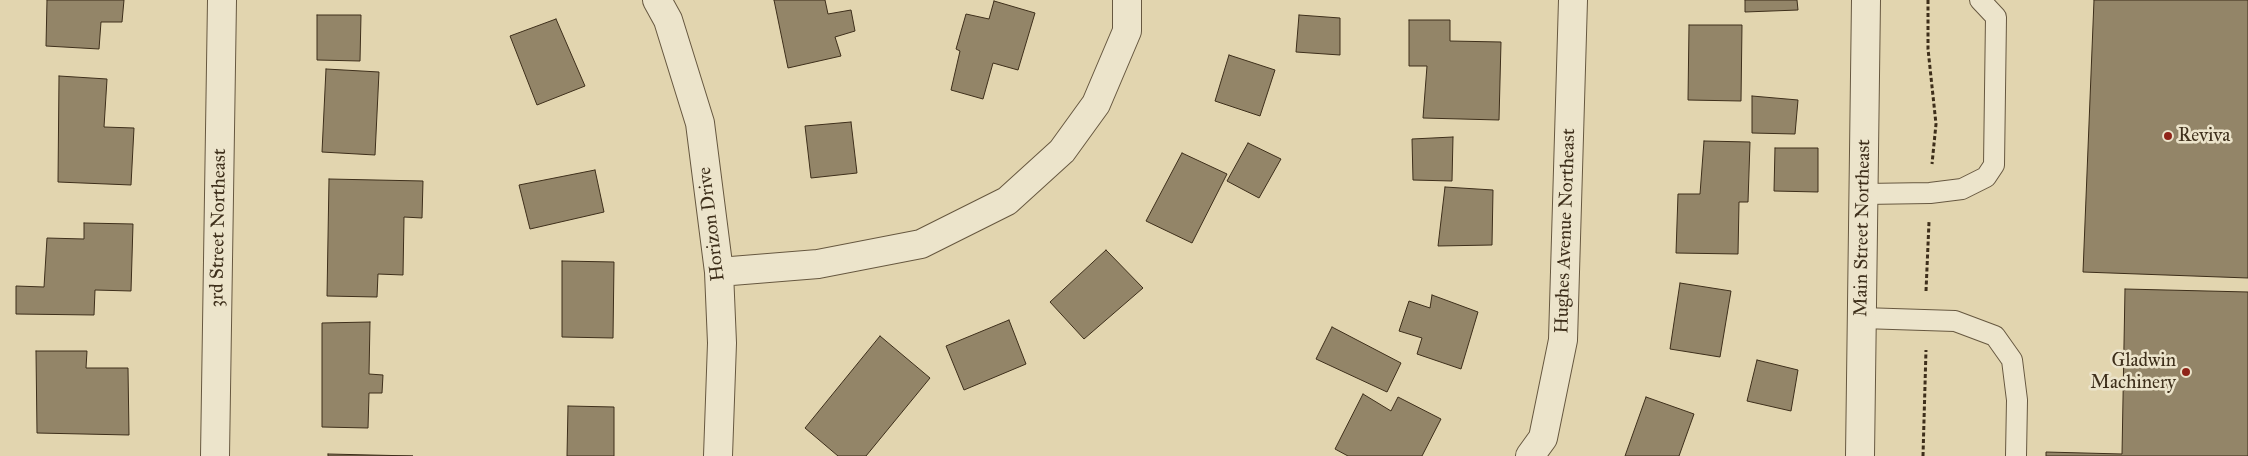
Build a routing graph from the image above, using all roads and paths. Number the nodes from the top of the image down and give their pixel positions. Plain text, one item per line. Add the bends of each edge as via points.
1 (222, 0) edge
2 (658, 0) edge
3 (1127, 0) edge
4 (1573, 0) edge
5 (1866, 0) edge
6 (1928, 0) edge
7 (1980, 0) edge
8 (1930, 192) junction
9 (1864, 194) junction
10 (719, 272) junction
11 (1862, 318) junction
12 (1926, 320) junction
13 (215, 456) edge
14 (718, 456) edge
15 (1530, 456) edge
16 (1860, 456) edge
17 (1923, 456) edge
18 (2016, 456) edge

1 - 13 street, 3rd Street Northeast
2 - 10 street, Horizon Drive via 668,20 700,123
3 - 10 street via 1127,31 1096,104 1062,151 1006,201 921,244 818,264
4 - 15 street, Hughes Avenue Northeast via 1563,340 1543,438
5 - 9 street, Main Street Northeast
6 - 8 path via 1928,49 1936,124
7 - 8 lane via 1996,17 1994,165 1986,177 1962,189
8 - 9 lane
8 - 12 path
9 - 11 street, Main Street Northeast
10 - 14 street, Horizon Drive via 722,343
11 - 12 lane
11 - 16 street, Main Street Northeast
12 - 17 path
12 - 18 lane via 1956,321 1995,336 2012,360 2018,400

